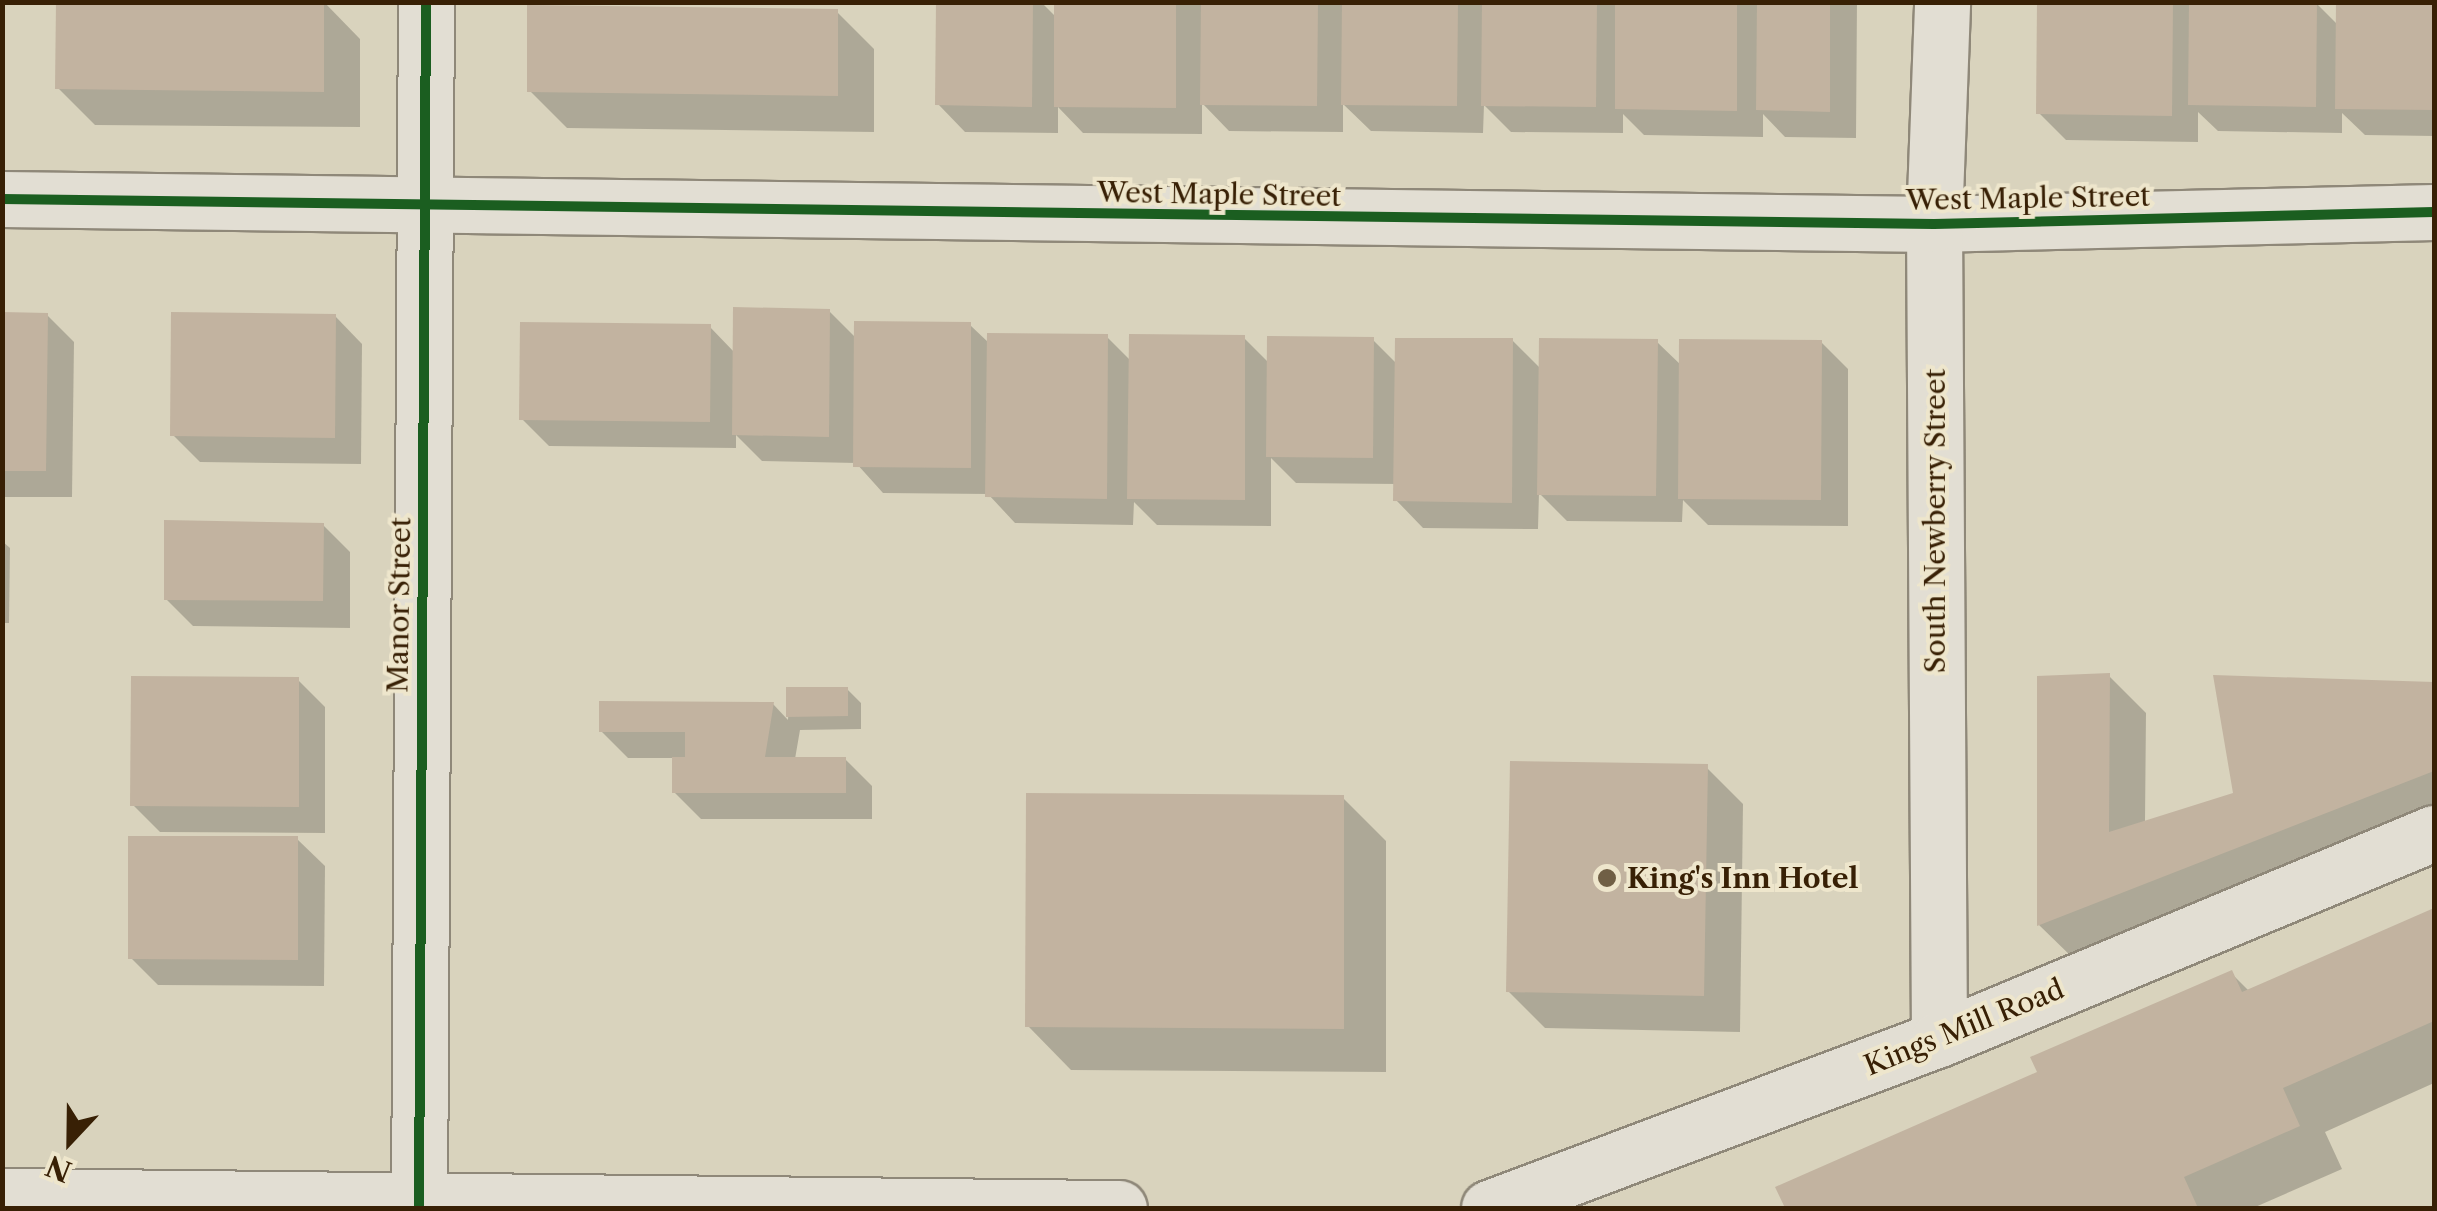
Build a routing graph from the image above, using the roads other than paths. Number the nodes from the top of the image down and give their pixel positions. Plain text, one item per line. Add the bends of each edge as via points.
1 (426, 2) edge
2 (1942, 2) edge
3 (2, 199) edge
4 (428, 208) junction
5 (2434, 212) edge
6 (1934, 224) junction
7 (2434, 832) edge
8 (1939, 1039) junction
9 (2, 1196) edge
10 (418, 1206) edge
11 (1119, 1208) edge
12 (1488, 1208) edge

1 - 4 street, Manor Street
2 - 6 street, South Newberry Street
3 - 4 street, West Maple Street
4 - 6 street, West Maple Street
4 - 10 street, Manor Street
5 - 6 street, West Maple Street
6 - 8 street, South Newberry Street
7 - 8 street, Kings Mill Road
8 - 12 street, Kings Mill Road
9 - 10 street
10 - 11 street

